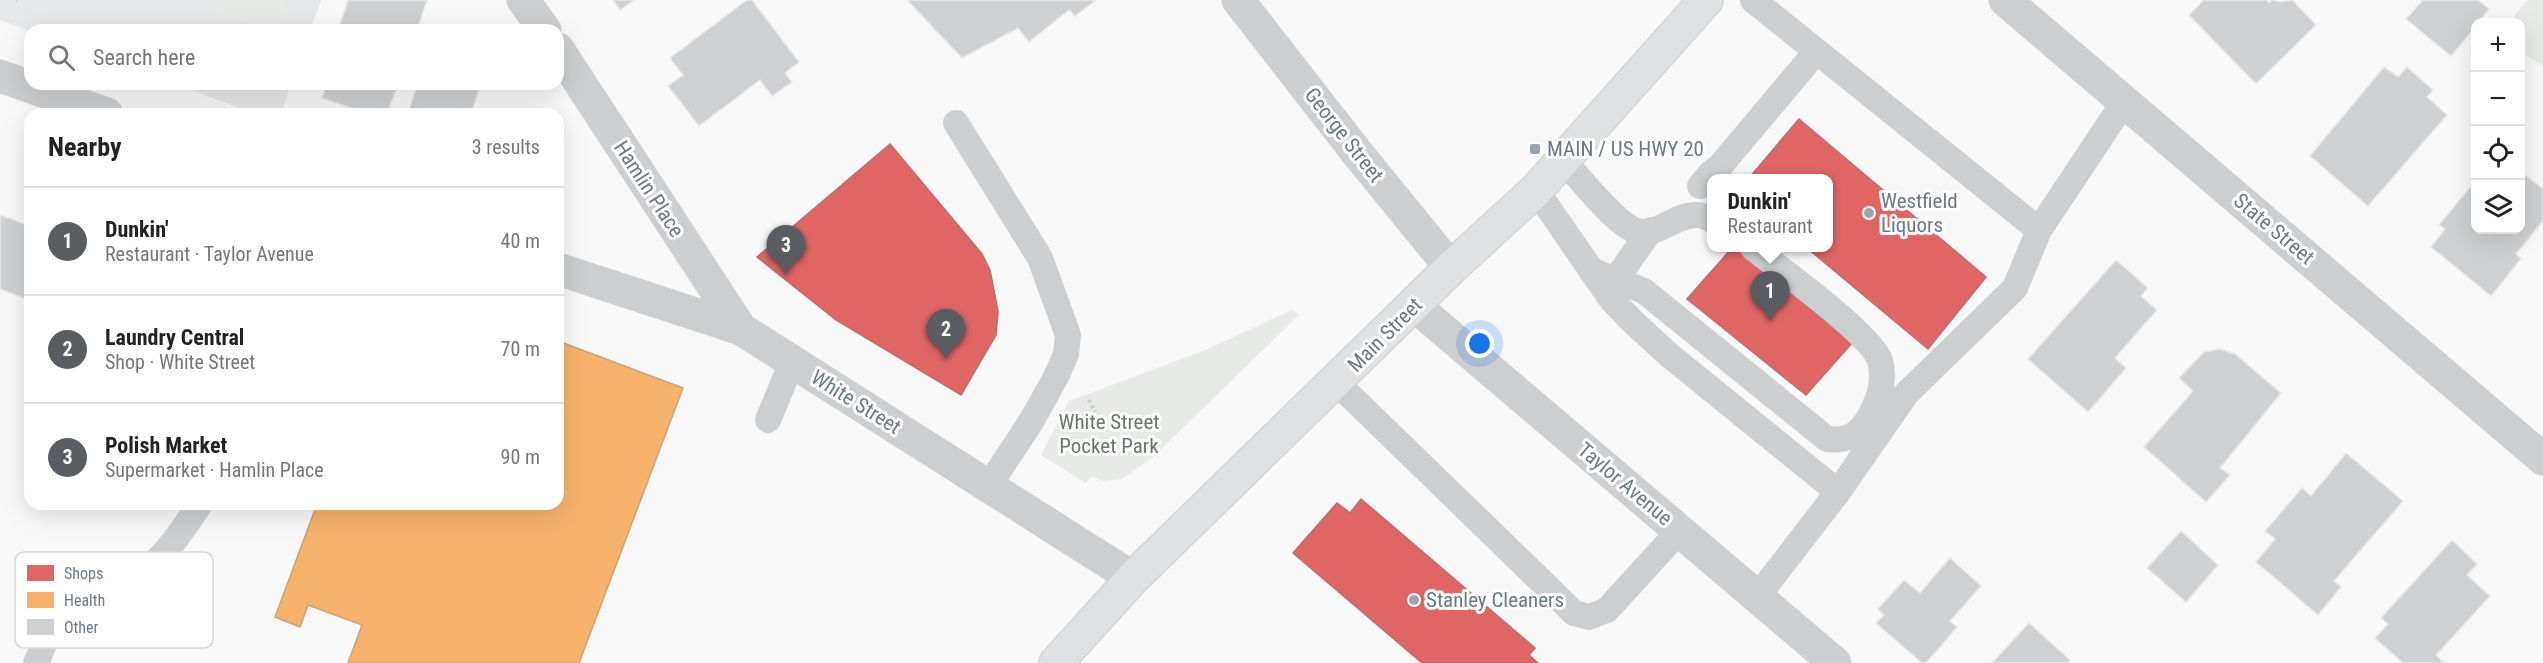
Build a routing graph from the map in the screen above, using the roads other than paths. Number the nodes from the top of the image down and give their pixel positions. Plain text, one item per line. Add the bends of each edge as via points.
1 (524, 0) edge
2 (1238, 0) edge
3 (1706, 0) edge
4 (1753, 0) edge
5 (2005, 0) edge
6 (540, 24) edge
7 (1816, 52) junction
8 (564, 58) edge
9 (0, 76) edge
10 (24, 85) edge
11 (39, 90) edge
12 (2124, 102) junction
13 (90, 108) edge
14 (956, 123) dead end
15 (1564, 161) junction
16 (1710, 174) edge
17 (1707, 178) edge
18 (1700, 186) dead end
19 (1536, 190) junction
20 (1707, 218) edge
21 (1652, 230) junction
22 (2039, 230) junction
23 (1758, 252) edge
24 (1452, 268) junction
25 (564, 271) edge
26 (1612, 286) junction
27 (1415, 306) junction
28 (741, 329) junction
29 (792, 362) junction
30 (1336, 382) junction
31 (768, 420) dead end
32 (2543, 459) edge
33 (988, 487) junction
34 (1838, 492) junction
35 (196, 510) edge
36 (1680, 530) junction
37 (166, 552) edge
38 (1133, 578) junction
39 (1757, 597) junction
40 (43, 648) edge
41 (36, 663) edge
42 (1056, 663) edge
43 (1835, 663) edge

1 - 6 street
2 - 24 street, George Street
3 - 15 main road, Main Street
4 - 7 lane
5 - 12 street, State Street
7 - 16 lane
7 - 22 lane
8 - 28 street, Hamlin Place
9 - 10 street
11 - 13 street
12 - 22 lane
12 - 32 street, State Street
14 - 33 lane via 1040,258 1068,335 1066,354 1057,375
15 - 19 main road, Main Street
15 - 21 lane via 1623,226 1639,232
17 - 18 lane
19 - 24 main road, Main Street
19 - 26 lane via 1591,270
20 - 21 lane via 1698,215 1676,219
21 - 26 lane
22 - 34 lane via 2015,288 1906,394
23 - 26 lane via 1874,348 1880,360 1880,396 1857,434 1841,441 1827,439 1644,291
24 - 27 main road, Main Street
25 - 28 street, White Street
26 - 34 lane via 1631,320 1669,355
27 - 30 main road, Main Street
27 - 36 street, Taylor Avenue
28 - 29 street, White Street
29 - 31 lane
29 - 33 street, White Street
30 - 36 lane via 1574,613 1589,617 1607,610
30 - 38 main road, Main Street
33 - 38 street, White Street
34 - 39 lane
35 - 37 lane
36 - 39 street, Taylor Avenue
38 - 42 main road, Main Street
39 - 43 street, Taylor Avenue
40 - 41 lane

